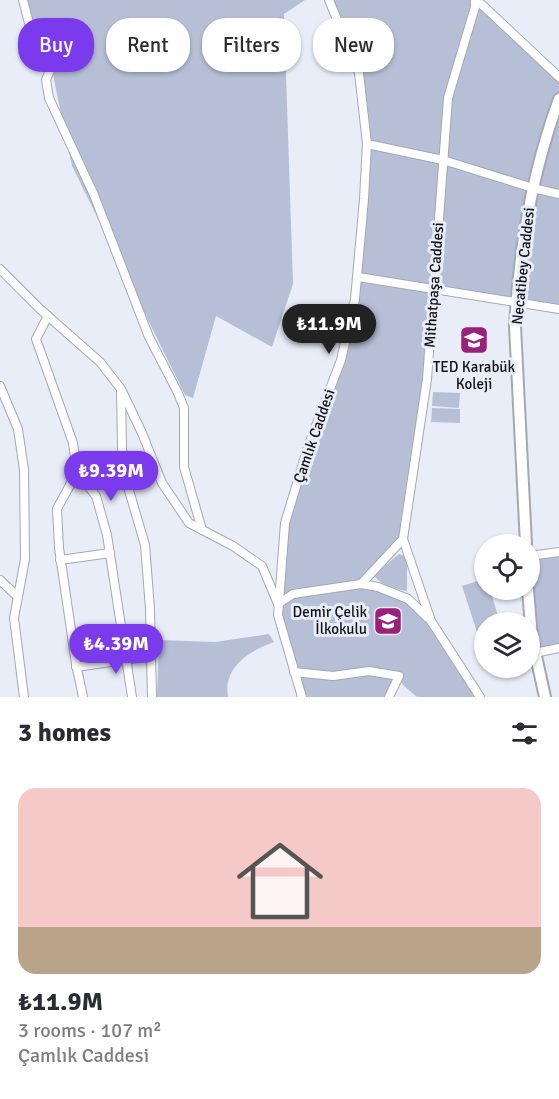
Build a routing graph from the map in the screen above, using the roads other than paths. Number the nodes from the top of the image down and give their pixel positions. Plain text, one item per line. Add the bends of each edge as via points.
1 (23, 0) edge
2 (329, 0) edge
3 (476, 0) edge
4 (559, 77) edge
5 (559, 99) edge
6 (367, 144) junction
7 (443, 160) junction
8 (533, 188) junction
9 (559, 194) edge
10 (0, 270) edge
11 (358, 277) junction
12 (434, 291) junction
13 (517, 304) junction
14 (559, 309) edge
15 (48, 316) junction
16 (0, 386) edge
17 (121, 389) junction
18 (77, 472) junction
19 (202, 530) junction
20 (526, 534) edge
21 (402, 539) junction
22 (559, 552) edge
23 (110, 553) junction
24 (540, 555) edge
25 (60, 560) junction
26 (0, 580) edge
27 (360, 584) junction
28 (18, 597) junction
29 (278, 604) junction
30 (431, 621) junction
31 (559, 648) edge
32 (540, 652) edge
33 (151, 656) junction
34 (126, 661) junction
35 (76, 668) junction
36 (294, 672) junction
37 (540, 675) edge
38 (24, 697) edge
39 (83, 697) edge
40 (132, 697) edge
41 (152, 697) edge
42 (302, 697) edge
43 (389, 697) edge
44 (480, 697) edge
45 (545, 697) edge

1 - 19 street via 29,23 52,54 46,80 49,98 94,195 149,338 184,408 184,467
2 - 6 street, Çamlık Caddesi via 359,73
3 - 4 street
3 - 7 street, Mithatpaşa Caddesi via 448,98
5 - 8 street, Necatibey Caddesi
6 - 7 street
6 - 11 street, Çamlık Caddesi
7 - 8 street
7 - 12 street, Mithatpaşa Caddesi
8 - 9 street
8 - 13 street, Necatibey Caddesi via 523,234
10 - 15 street
11 - 12 street
11 - 29 street, Çamlık Caddesi via 341,360 285,523
12 - 13 street
12 - 21 street, Mithatpaşa Caddesi via 427,378
13 - 14 street
13 - 20 street, Necatibey Caddesi
15 - 17 street via 100,362
15 - 18 street via 36,339 73,443
16 - 28 street via 18,429 24,470 25,559
17 - 19 street via 162,483 189,523
17 - 33 street via 122,448 128,487 145,545
18 - 23 street via 96,496
18 - 25 street via 57,509
19 - 29 street via 262,566
21 - 27 street
21 - 30 street, Mithatpaşa Caddesi
22 - 24 street
23 - 25 street
23 - 34 street
25 - 35 street
26 - 28 street
27 - 29 street via 294,594
27 - 30 street via 408,599
28 - 38 street via 14,618
29 - 36 street, Çamlık Caddesi
30 - 44 street, Mithatpaşa Caddesi
31 - 32 street
33 - 34 street
33 - 41 street
34 - 35 street
34 - 40 street
35 - 39 street
36 - 42 street, Çamlık Caddesi
36 - 43 street via 333,676 369,671 399,676
37 - 45 street

